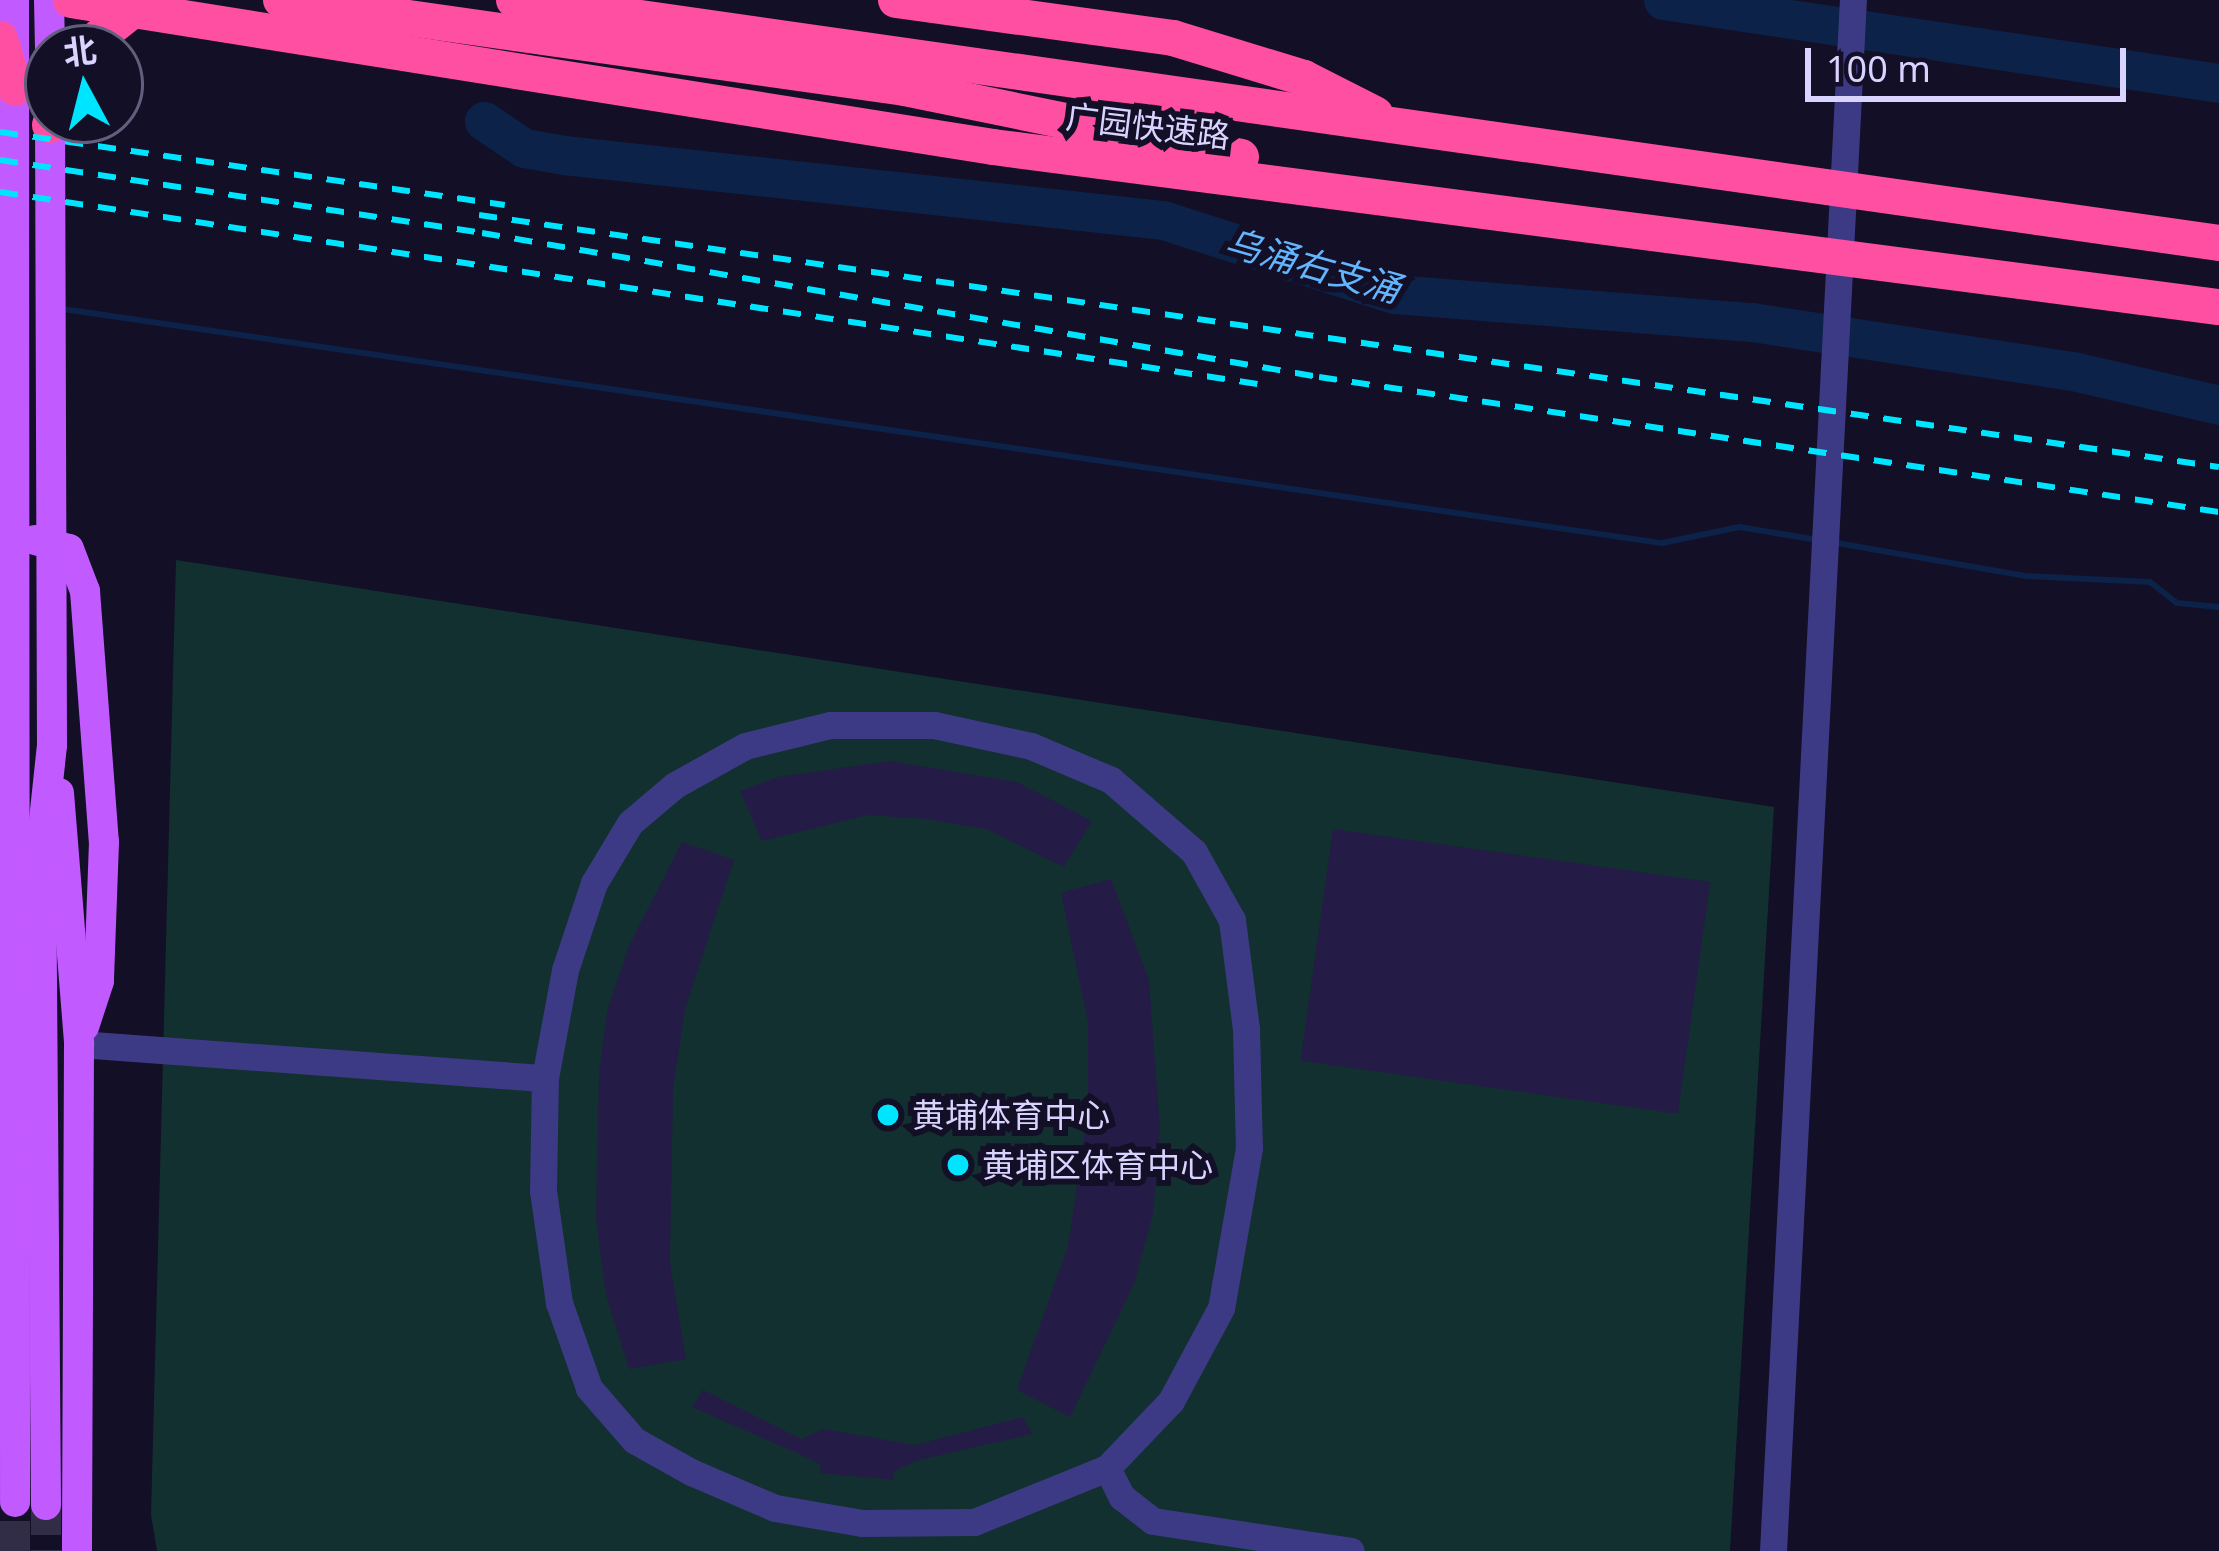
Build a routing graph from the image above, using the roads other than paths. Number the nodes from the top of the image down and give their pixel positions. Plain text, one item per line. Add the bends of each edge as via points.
1 (14, 0) edge
2 (71, 0) edge
3 (152, 0) edge
4 (280, 0) edge
5 (518, 0) edge
6 (896, 0) edge
7 (1853, 0) edge
8 (694, 13) edge
9 (107, 24) edge
10 (0, 39) edge
11 (379, 50) junction
12 (15, 88) junction
13 (1400, 126) junction
14 (51, 144) edge
15 (1444, 202) junction
16 (2219, 243) edge
17 (2219, 307) edge
18 (0, 549) edge
19 (13, 744) junction
20 (52, 746) junction
21 (0, 796) edge
22 (79, 1044) junction
23 (545, 1078) junction
24 (1107, 1468) junction
25 (15, 1502) tunnel mouth
26 (46, 1505) tunnel mouth
27 (77, 1514) junction
28 (63, 1551) edge
29 (77, 1551) edge
30 (91, 1551) edge
31 (1352, 1551) edge
32 (1773, 1551) edge

1 - 12 main road
2 - 11 highway, 广园快速路
3 - 9 highway
4 - 15 highway via 905,88
5 - 8 highway, 广园快速路
5 - 11 highway via 497,27
6 - 13 highway via 1174,38 1304,78
7 - 32 street via 1796,986
8 - 13 highway, 广园快速路 via 814,45
10 - 12 highway
11 - 15 highway, 广园快速路 via 993,147
12 - 19 main road
13 - 16 highway, 广园快速路
14 - 20 main road
15 - 17 highway, 广园快速路
18 - 22 main road via 57,541 83,574 104,880 99,981
19 - 21 main road
19 - 25 main road
20 - 22 main road
20 - 26 main road via 41,848
22 - 23 street
22 - 27 main road
23 - 24 street via 543,1192 559,1304 589,1388 634,1440 776,1508 862,1523 974,1522
23 - 24 street via 579,926 629,823 745,746 830,725 934,725 1031,746 1111,779 1194,852 1232,920 1249,1148 1221,1308 1171,1401
24 - 31 street via 1122,1497 1154,1521
27 - 28 main road
27 - 29 main road
27 - 30 main road

